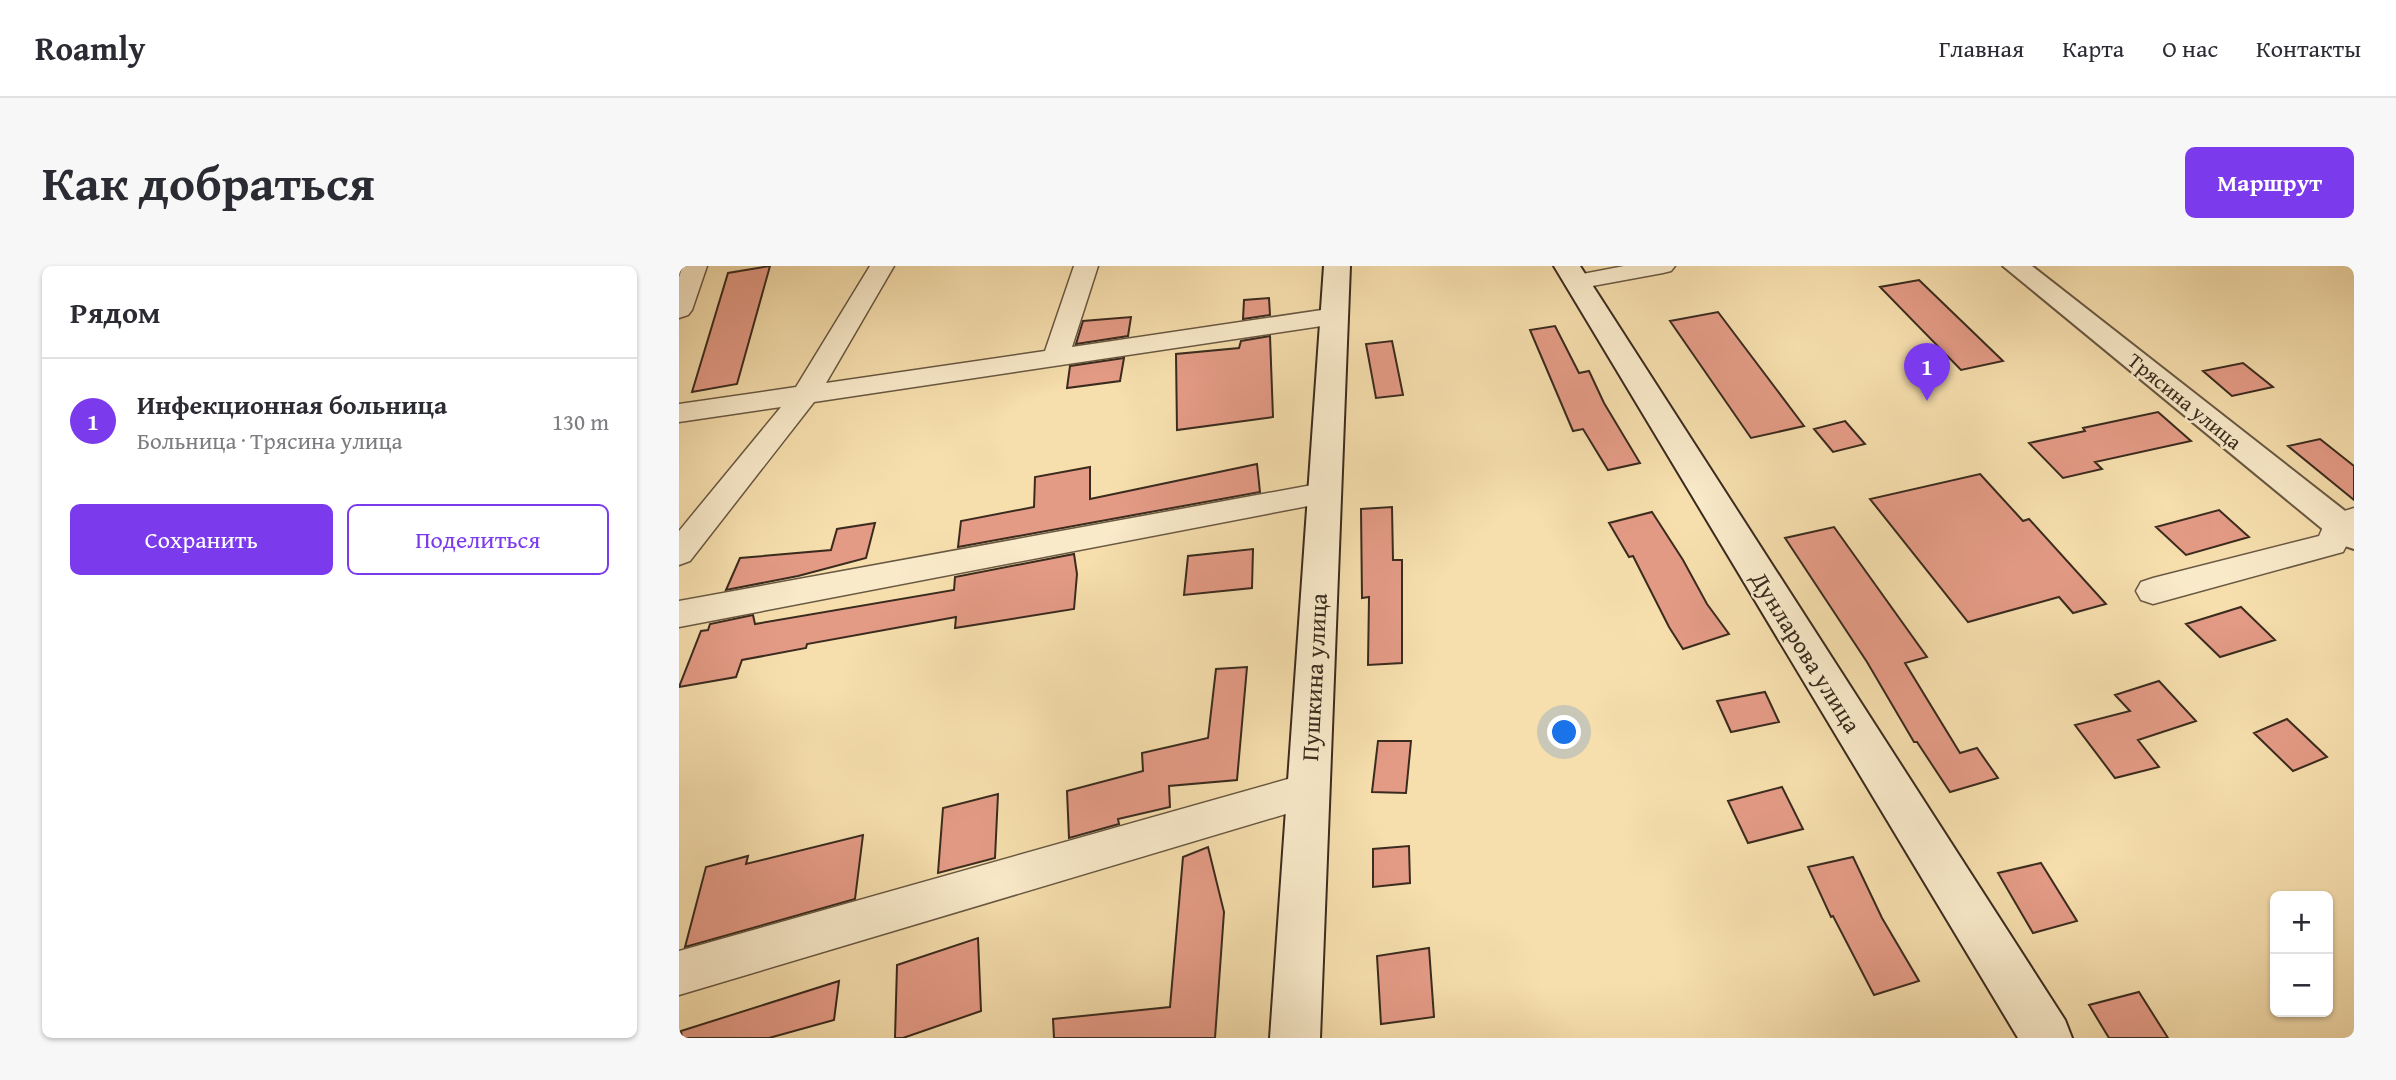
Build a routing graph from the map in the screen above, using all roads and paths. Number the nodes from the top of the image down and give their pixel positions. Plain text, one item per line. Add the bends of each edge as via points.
1 (695, 266) edge
2 (883, 266) edge
3 (1086, 266) edge
4 (1336, 266) edge
5 (1663, 266) edge
6 (2016, 266) edge
7 (1572, 274) edge
8 (679, 310) edge
9 (1335, 316) junction
10 (1056, 357) junction
11 (805, 396) junction
12 (679, 413) edge
13 (1323, 494) junction
14 (2349, 526) edge
15 (679, 553) edge
16 (2153, 591) dead end
17 (679, 614) edge
18 (1308, 790) junction
19 (679, 973) edge
20 (1295, 1038) edge
21 (2046, 1038) edge

1 - 8 street
2 - 11 street
3 - 10 street
4 - 9 main road, Пушкина улица
5 - 7 street
6 - 14 main road, Трясина улица
7 - 21 main road, Дунларова улица
9 - 10 street
9 - 13 main road, Пушкина улица
10 - 11 street
11 - 12 street
11 - 15 street
13 - 17 street
13 - 18 main road, Пушкина улица
14 - 16 street via 2332,544
18 - 19 street
18 - 20 main road, Пушкина улица

